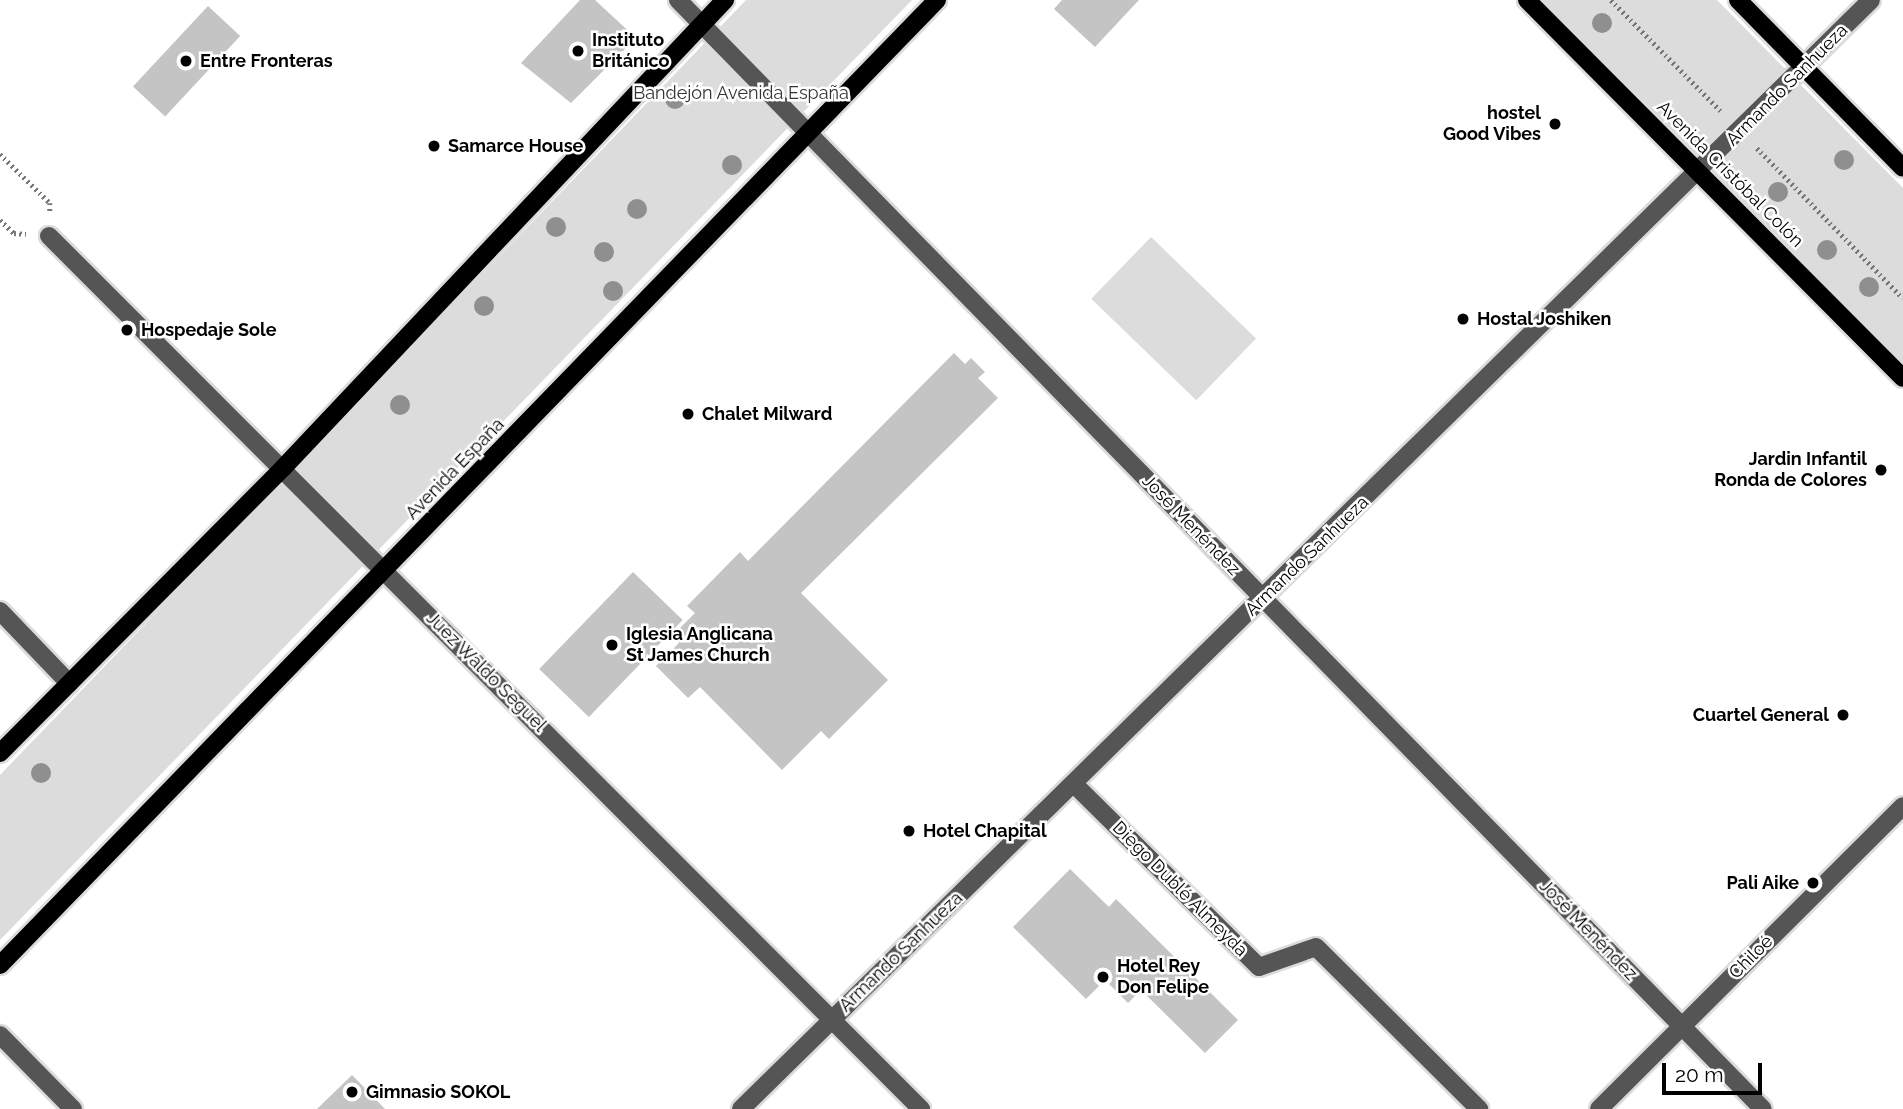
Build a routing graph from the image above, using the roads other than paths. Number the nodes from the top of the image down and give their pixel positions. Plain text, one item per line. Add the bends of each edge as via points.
1 (677, 0) edge
2 (725, 0) edge
3 (937, 0) edge
4 (1527, 0) edge
5 (1738, 0) edge
6 (1871, 0) edge
7 (702, 25) junction
8 (1804, 69) junction
9 (810, 135) junction
10 (1903, 168) edge
11 (1700, 173) junction
12 (49, 236) road end
13 (1903, 378) edge
14 (283, 468) junction
15 (385, 572) junction
16 (1263, 599) junction
17 (0, 611) edge
18 (69, 683) junction
19 (0, 752) edge
20 (1074, 784) junction
21 (1903, 806) edge
22 (0, 965) edge
23 (833, 1018) junction
24 (1682, 1026) junction
25 (0, 1035) edge
26 (73, 1109) edge
27 (741, 1109) edge
28 (921, 1109) edge
29 (1479, 1109) edge
30 (1599, 1109) edge
31 (1763, 1109) edge

1 - 7 street, José Menéndez
2 - 7 main road
3 - 9 main road, Avenida España
4 - 11 main road, Avenida Cristóbal Colón
5 - 8 main road
6 - 8 street, Armando Sanhueza
7 - 9 street, José Menéndez
7 - 14 main road
8 - 10 main road
8 - 11 street, Armando Sanhueza
9 - 15 main road, Avenida España
9 - 16 street, José Menéndez
11 - 13 main road, Avenida Cristóbal Colón
11 - 16 street, Armando Sanhueza
12 - 14 street, Juez Waldo Seguel
14 - 15 street, Juez Waldo Seguel
14 - 18 main road
15 - 22 main road, Avenida España
15 - 23 street, Juez Waldo Seguel
16 - 20 street, Armando Sanhueza
16 - 24 street, José Menéndez
17 - 18 street
18 - 19 main road
20 - 23 street, Armando Sanhueza
20 - 29 street, Diego Dublé Almeyda via 1259,967 1316,947
21 - 24 street, Chiloé
23 - 27 street, Armando Sanhueza
23 - 28 street, Juez Waldo Seguel
24 - 30 street, Chiloé
24 - 31 street, José Menéndez
25 - 26 street

